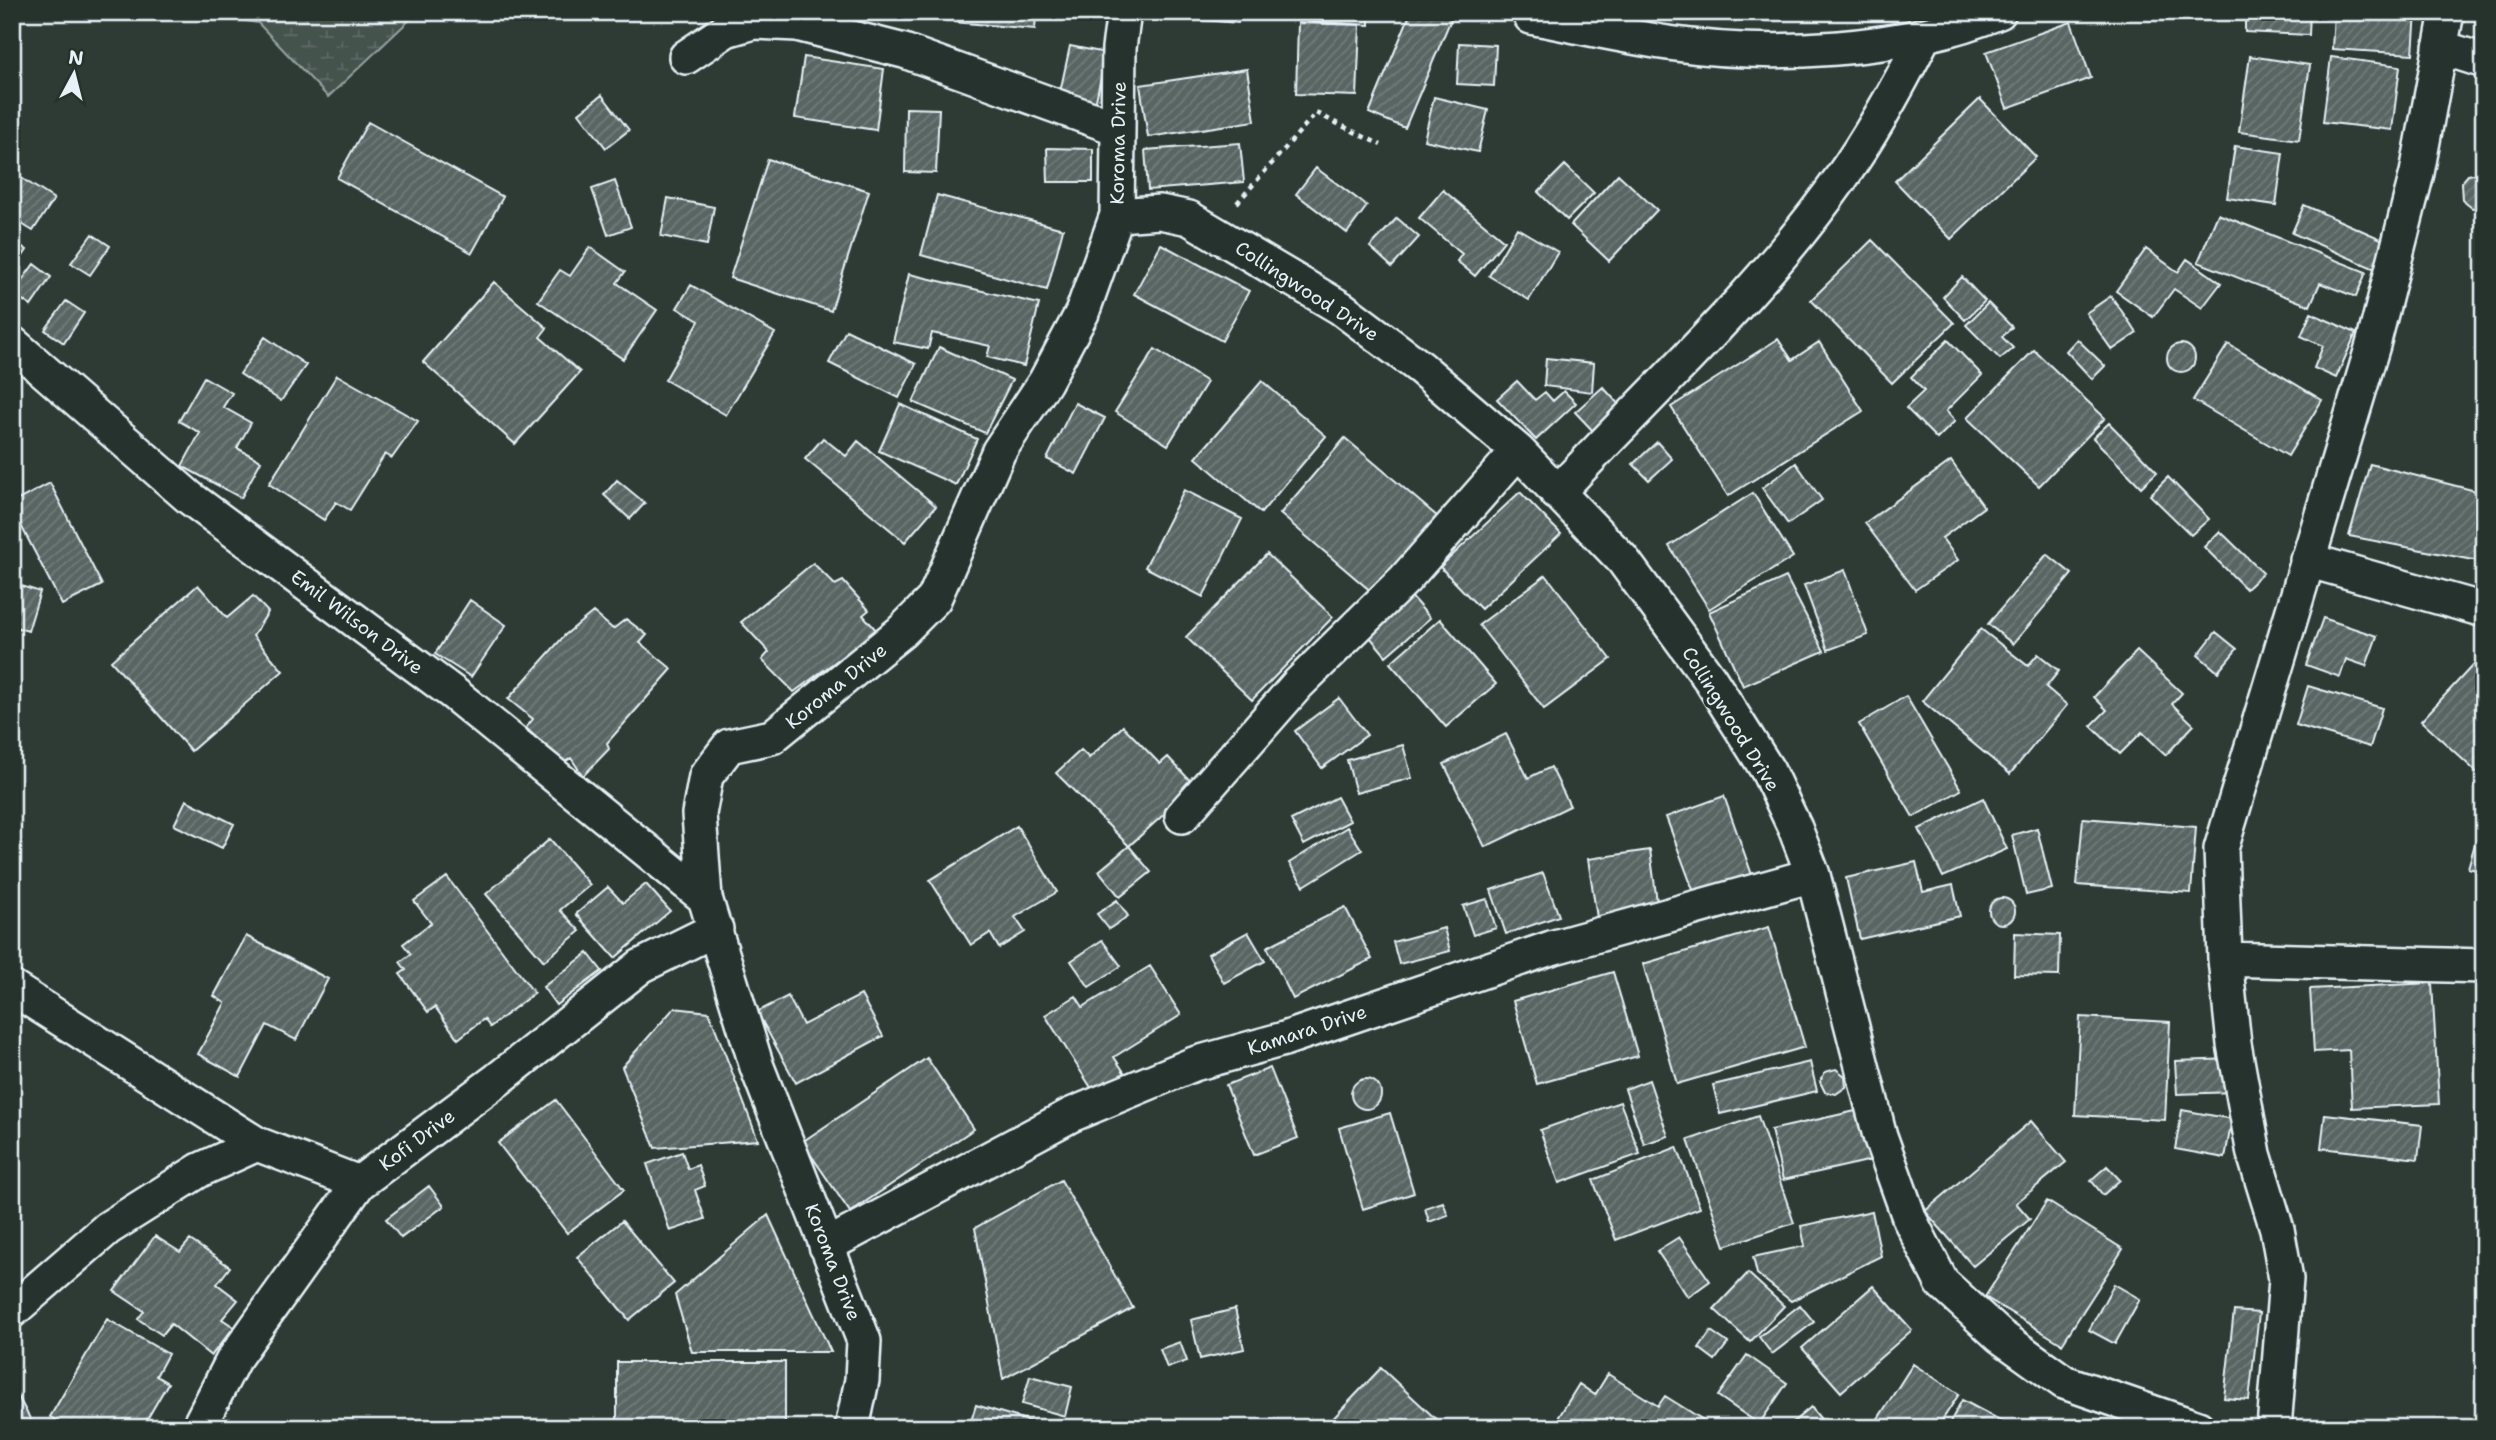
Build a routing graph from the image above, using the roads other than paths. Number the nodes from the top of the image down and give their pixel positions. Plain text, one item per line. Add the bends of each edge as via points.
1 (1124, 12) edge
2 (1999, 12) edge
3 (2447, 12) edge
4 (1531, 17) dead end
5 (1924, 36) junction
6 (2440, 47) junction
7 (686, 57) dead end
8 (2484, 61) edge
9 (1117, 128) junction
10 (1117, 215) junction
11 (12, 343) edge
12 (1518, 451) junction
13 (1556, 493) junction
14 (2307, 560) junction
15 (2484, 610) edge
16 (1182, 816) dead end
17 (1813, 875) junction
18 (705, 898) junction
19 (716, 929) junction
20 (2225, 959) junction
21 (2484, 967) edge
22 (12, 988) edge
23 (257, 1144) junction
24 (359, 1183) junction
25 (826, 1246) junction
26 (12, 1311) edge
27 (198, 1428) edge
28 (852, 1428) edge
29 (2198, 1428) edge
30 (2274, 1428) edge

1 - 9 street, Koroma Drive
2 - 5 street
3 - 6 street
4 - 5 street via 1669,43 1803,51
5 - 13 street via 1899,86 1832,189 1746,295
6 - 8 street
6 - 14 street via 2417,173 2373,345
7 - 9 street via 726,30 754,22 797,24 904,51
9 - 10 street, Koroma Drive
10 - 12 street, Collingwood Drive via 1160,212 1189,218 1212,231 1340,308 1421,368
10 - 18 street, Koroma Drive via 1082,313 1045,382 999,451 934,599 901,632 772,737 729,746 706,776 699,814
11 - 18 street, Emil Wilson Drive via 190,498 453,693
12 - 13 street, Collingwood Drive
12 - 16 street via 1405,579 1298,684
13 - 17 street, Collingwood Drive via 1623,560 1710,680 1769,771
14 - 15 street
14 - 20 street via 2221,849
17 - 25 street, Kamara Drive via 1551,948 1194,1065 1071,1115
17 - 29 street, Collingwood Drive via 1880,1136 1910,1220 1942,1283 2000,1336 2064,1382
18 - 19 street, Koroma Drive
19 - 24 street, Kofi Drive via 641,966
19 - 25 street, Koroma Drive via 757,1067
20 - 21 street
20 - 30 street via 2234,1044 2254,1154 2277,1229 2286,1279
22 - 23 street
23 - 24 street
23 - 26 street via 200,1170 108,1228
24 - 27 street, Kofi Drive via 233,1360
25 - 28 street, Koroma Drive via 864,1341

